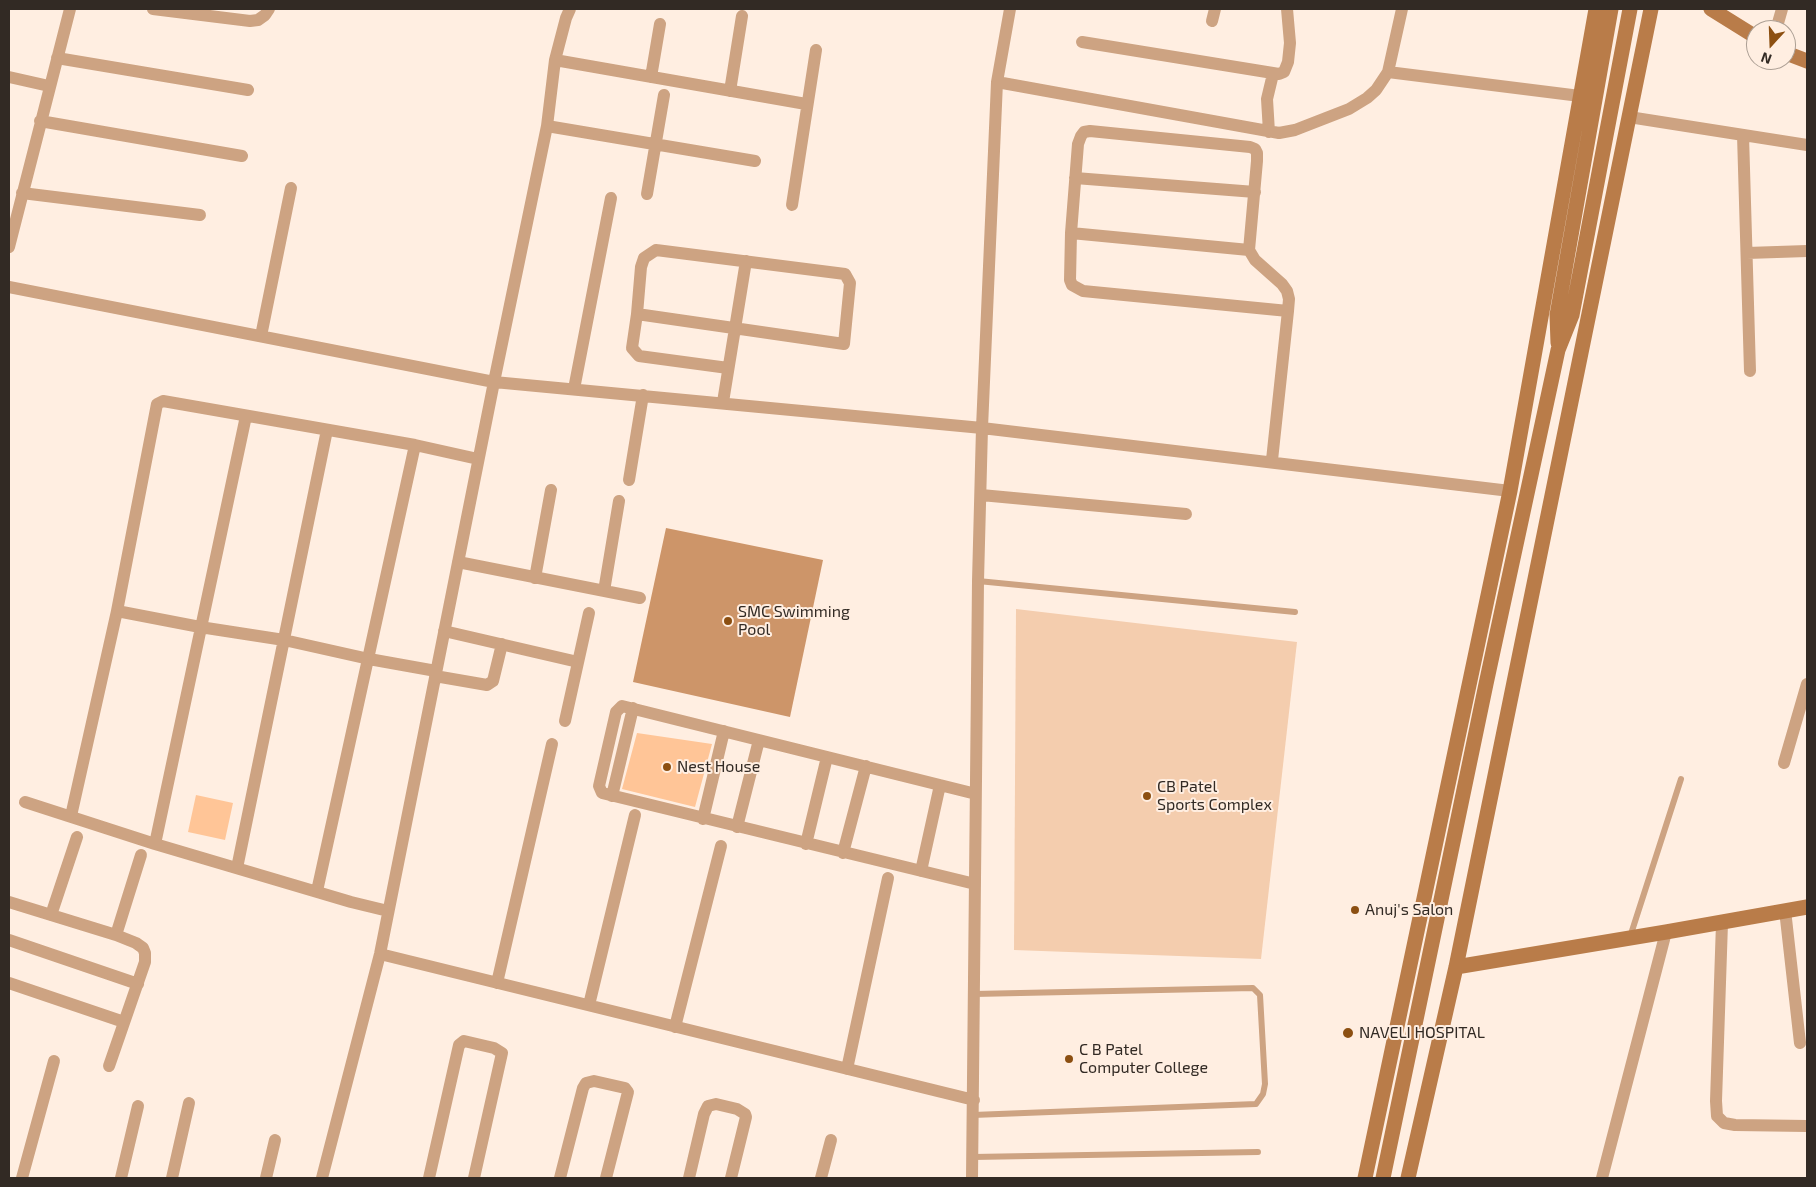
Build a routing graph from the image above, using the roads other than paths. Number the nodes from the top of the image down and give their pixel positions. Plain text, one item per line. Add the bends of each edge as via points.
1 (70, 9) edge
2 (153, 9) edge
3 (269, 9) edge
4 (570, 9) edge
5 (1010, 9) edge
6 (1287, 9) edge
7 (1402, 9) edge
8 (1596, 9) edge
9 (1611, 9) edge
10 (1630, 9) edge
11 (1651, 9) edge
12 (1711, 9) edge
13 (200, 12) edge
14 (742, 16) dead end
15 (660, 24) dead end
16 (1746, 31) edge
17 (1082, 42) dead end
18 (816, 50) dead end
19 (57, 58) junction
20 (555, 60) junction
21 (1388, 72) junction
22 (1273, 74) junction
23 (9, 77) edge
24 (651, 77) junction
25 (997, 82) junction
26 (49, 86) junction
27 (248, 90) dead end
28 (730, 91) junction
29 (664, 95) dead end
30 (1580, 96) junction
31 (806, 104) junction
32 (1629, 117) junction
33 (40, 121) junction
34 (546, 126) junction
35 (1269, 132) junction
36 (1743, 135) junction
37 (655, 143) junction
38 (1807, 145) edge
39 (242, 156) dead end
40 (754, 161) dead end
41 (1075, 178) junction
42 (291, 188) dead end
43 (1255, 192) junction
44 (22, 193) junction
45 (647, 194) dead end
46 (611, 198) dead end
47 (792, 205) dead end
48 (200, 215) dead end
49 (1071, 233) junction
50 (9, 246) edge
51 (1249, 250) junction
52 (1807, 250) edge
53 (1747, 253) junction
54 (746, 261) junction
55 (9, 287) edge
56 (1288, 311) junction
57 (637, 314) junction
58 (734, 328) junction
59 (261, 336) junction
60 (1558, 350) junction
61 (728, 368) junction
62 (1750, 371) dead end
63 (494, 382) junction
64 (574, 389) junction
65 (643, 395) junction
66 (723, 402) junction
67 (246, 416) junction
68 (982, 428) junction
69 (327, 430) junction
70 (415, 445) junction
71 (478, 460) junction
72 (1273, 462) junction
73 (629, 480) dead end
74 (551, 490) dead end
75 (1510, 491) junction
76 (981, 495) junction
77 (619, 501) dead end
78 (1186, 514) dead end
79 (458, 562) junction
80 (535, 578) junction
81 (978, 581) junction
82 (604, 591) junction
83 (640, 598) dead end
84 (117, 611) junction
85 (1295, 612) dead end
86 (589, 613) dead end
87 (200, 627) junction
88 (444, 630) junction
89 (284, 640) junction
90 (502, 644) junction
91 (369, 659) junction
92 (578, 662) junction
93 (435, 673) junction
94 (1807, 684) edge
95 (565, 721) dead end
96 (724, 731) junction
97 (759, 740) junction
98 (552, 744) dead end
99 (828, 757) junction
100 (1784, 763) dead end
101 (866, 766) junction
102 (1681, 779) dead end
103 (940, 785) junction
104 (976, 794) junction
105 (25, 802) dead end
106 (635, 815) dead end
107 (71, 816) junction
108 (703, 819) junction
109 (737, 827) junction
110 (77, 837) dead end
111 (155, 844) junction
112 (806, 844) junction
113 (721, 846) dead end
114 (843, 853) junction
115 (141, 855) dead end
116 (237, 868) junction
117 (921, 871) junction
118 (888, 878) dead end
119 (975, 884) junction
120 (317, 891) junction
121 (9, 902) edge
122 (1807, 907) edge
123 (1785, 910) junction
124 (388, 911) junction
125 (51, 915) junction
126 (1722, 923) junction
127 (1666, 932) junction
128 (116, 935) junction
129 (1630, 938) junction
130 (9, 940) edge
131 (380, 954) junction
132 (1456, 967) junction
133 (9, 982) edge
134 (497, 983) junction
135 (138, 984) junction
136 (974, 994) junction
137 (589, 1006) junction
138 (124, 1022) junction
139 (676, 1028) junction
140 (1800, 1043) dead end
141 (54, 1061) dead end
142 (109, 1066) dead end
143 (847, 1069) junction
144 (974, 1100) junction
145 (189, 1103) dead end
146 (138, 1106) dead end
147 (973, 1115) junction
148 (1807, 1126) edge
149 (275, 1140) dead end
150 (831, 1140) dead end
151 (1258, 1152) dead end
152 (973, 1157) junction
153 (22, 1178) edge
154 (121, 1178) edge
155 (172, 1178) edge
156 (266, 1178) edge
157 (322, 1178) edge
158 (429, 1178) edge
159 (474, 1178) edge
160 (560, 1178) edge
161 (606, 1178) edge
162 (689, 1178) edge
163 (730, 1178) edge
164 (821, 1178) edge
165 (972, 1178) edge
166 (1365, 1178) edge
167 (1383, 1178) edge
168 (1408, 1178) edge
169 (1602, 1178) edge

1 - 19 street
2 - 13 street
3 - 13 street via 266,15 250,21
4 - 20 street
5 - 25 street
6 - 22 street via 1288,67 1284,72
7 - 21 street
8 - 30 main road
9 - 60 main road via 1557,315
10 - 60 main road via 1572,315
11 - 32 main road
12 - 16 main road
14 - 28 street
15 - 24 street
17 - 22 street
18 - 31 street
19 - 26 street
19 - 27 street
20 - 24 street
20 - 34 street
21 - 30 street
21 - 35 street via 1376,90 1349,109 1288,132
22 - 35 street via 1266,99
23 - 26 street
24 - 28 street
25 - 35 street
25 - 68 street
26 - 33 street
28 - 31 street
29 - 37 street
30 - 75 main road
31 - 47 street
32 - 36 street
32 - 132 main road
33 - 39 street
33 - 44 street
34 - 37 street
34 - 63 street
36 - 38 street
36 - 53 street
37 - 40 street
37 - 45 street
41 - 43 street
41 - 43 street via 1078,144 1084,132 1090,131 1250,147 1257,153
41 - 49 street
42 - 59 street
43 - 51 street
44 - 48 street
44 - 50 street
46 - 64 street
49 - 51 street
49 - 56 street via 1070,280 1077,289
51 - 56 street via 1287,291
52 - 53 street
53 - 62 street
54 - 57 street via 656,250 644,258 641,267
54 - 58 street
54 - 58 street via 845,274 850,283 844,344
55 - 59 street
56 - 72 street
57 - 58 street
57 - 61 street via 632,348 639,356
58 - 61 street
59 - 63 street
60 - 167 main road
61 - 66 street
63 - 64 street
63 - 71 street
64 - 65 street
65 - 66 street
65 - 73 street
66 - 68 street
67 - 69 street
67 - 84 street via 163,401 157,404
67 - 87 street
68 - 72 street
68 - 76 street
69 - 70 street
69 - 89 street
70 - 71 street
70 - 91 street
71 - 79 street
72 - 75 street
74 - 80 street
75 - 166 main road
76 - 78 street
76 - 81 street
77 - 82 street
79 - 80 street
79 - 88 street
80 - 82 street
81 - 85 lane
81 - 104 street
82 - 83 street
84 - 87 street
84 - 107 street
86 - 92 street
87 - 89 street
87 - 111 street
88 - 90 street
88 - 93 street
89 - 91 street
89 - 116 street
90 - 92 street
90 - 93 street via 493,681 487,685
91 - 93 street
91 - 120 street
92 - 95 street
93 - 124 street
94 - 100 street
96 - 97 street
96 - 108 street
96 - 108 street via 622,706 616,712 599,786 602,793
97 - 99 street
97 - 109 street
98 - 134 street
99 - 101 street
99 - 112 street
101 - 103 street
101 - 114 street
102 - 129 lane
103 - 104 street
103 - 117 street
104 - 119 street
105 - 107 street
106 - 137 street
107 - 111 street
108 - 109 street
109 - 112 street
110 - 125 street
111 - 116 street
112 - 114 street
113 - 139 street
114 - 117 street
115 - 128 street
116 - 120 street
117 - 119 street
118 - 143 street
119 - 136 street
120 - 124 street
121 - 125 street
122 - 123 main road
123 - 126 main road
123 - 140 street
124 - 131 street
125 - 128 street
126 - 127 main road
126 - 148 street via 1717,1116 1724,1123 1735,1125
127 - 129 main road
127 - 169 street
128 - 135 street via 136,943 145,954
129 - 132 main road
130 - 135 street
131 - 134 street
131 - 157 street
132 - 168 main road
133 - 138 street
134 - 137 street
135 - 138 street
136 - 144 street
136 - 147 lane via 1252,988 1260,995 1265,1084 1256,1104
137 - 139 street
138 - 142 street
139 - 143 street
141 - 153 street
143 - 144 street
144 - 147 street
145 - 155 street
146 - 154 street
147 - 152 street
149 - 156 street
150 - 164 street
151 - 152 lane
152 - 165 street
158 - 159 street via 459,1045 464,1041 502,1053
160 - 161 street via 583,1088 586,1083 594,1081 625,1088 628,1092
162 - 163 street via 705,1109 716,1104 737,1109 746,1117

